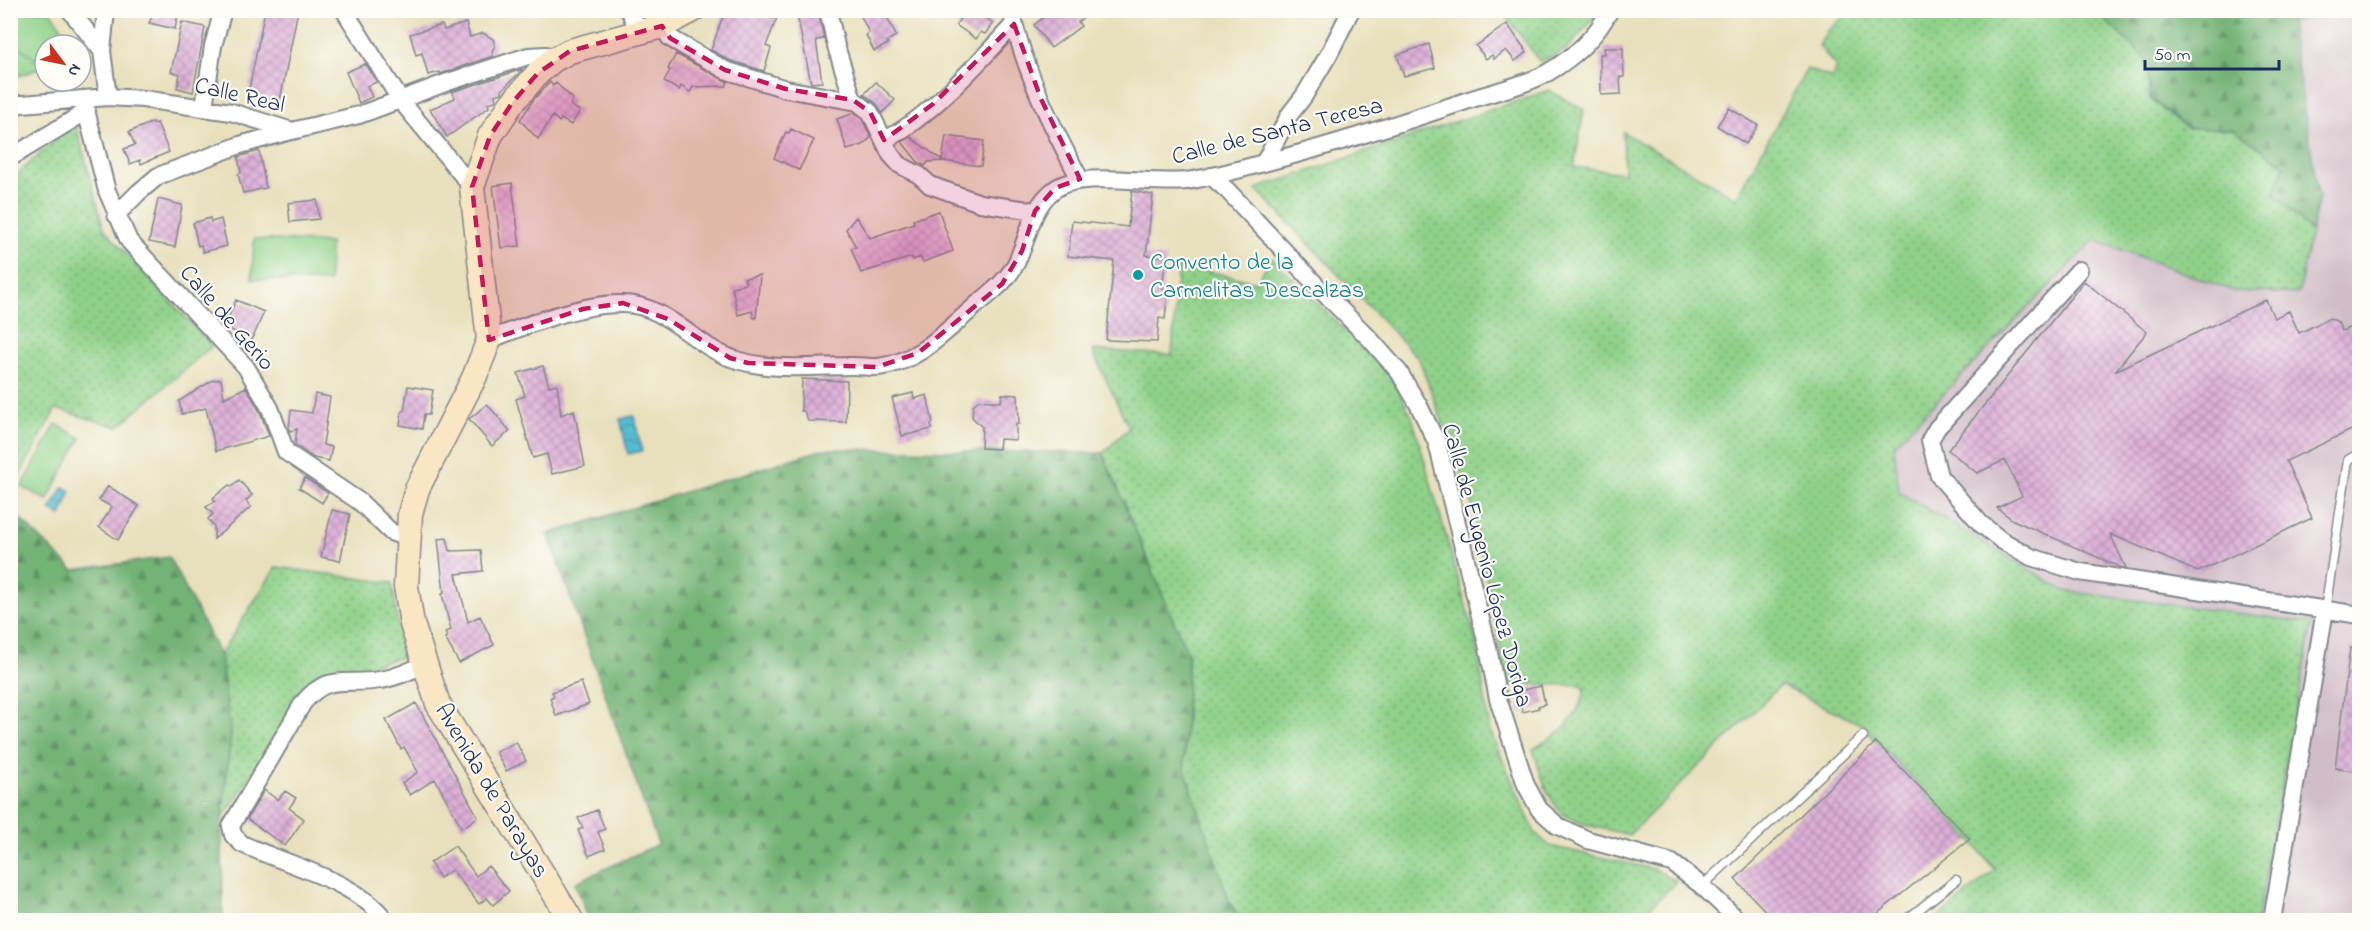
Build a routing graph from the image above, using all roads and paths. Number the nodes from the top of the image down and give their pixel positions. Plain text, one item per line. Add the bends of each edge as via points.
1 (70, 10) edge
2 (106, 10) edge
3 (223, 10) edge
4 (344, 10) edge
5 (693, 10) edge
6 (828, 10) edge
7 (1351, 10) edge
8 (1610, 10) edge
9 (1013, 17) edge
10 (643, 22) edge
11 (102, 51) junction
12 (553, 60) junction
13 (108, 97) junction
14 (853, 100) junction
15 (401, 101) junction
16 (10, 105) edge
17 (85, 105) junction
18 (204, 107) junction
19 (292, 131) junction
20 (884, 140) junction
21 (10, 158) edge
22 (1264, 163) junction
23 (1211, 176) junction
24 (1080, 179) junction
25 (472, 187) junction
26 (1035, 211) junction
27 (116, 215) junction
28 (2079, 270) dead end
29 (489, 340) junction
30 (2360, 453) edge
31 (410, 539) junction
32 (2325, 610) junction
33 (2360, 615) edge
34 (424, 665) junction
35 (1863, 736) dead end
36 (1956, 880) dead end
37 (1702, 886) junction
38 (385, 921) edge
39 (571, 921) edge
40 (1738, 921) edge
41 (1906, 921) edge
42 (2272, 921) edge

1 - 11 street
2 - 11 street
3 - 18 street
4 - 15 street
5 - 10 street, Avenida de Parayas
6 - 14 street
7 - 22 street
8 - 22 street, Calle de Santa Teresa via 1596,34 1546,73 1391,127
9 - 20 street via 956,84 898,134
9 - 24 street via 1041,99
10 - 12 street, Avenida de Parayas
10 - 14 street via 724,70 817,97
11 - 13 street
12 - 15 street, Calle Real via 546,55 528,56
12 - 25 street, Avenida de Parayas via 512,103 490,136
13 - 17 street, Calle Real
13 - 18 street, Calle Real
14 - 20 street via 870,112
15 - 19 street, Calle Real
15 - 25 street
16 - 17 street, Calle Real
17 - 21 street
17 - 27 street, Calle de Gerio
18 - 19 street, Calle Real
19 - 27 street via 240,145 158,176
20 - 26 street via 900,165 930,185 980,203
22 - 23 street, Calle de Santa Teresa
23 - 24 street, Calle de Santa Teresa via 1163,183
23 - 37 street, Calle de Eugenio López Doriga via 1370,339 1399,372 1418,404 1437,443 1498,699 1526,785 1539,808 1558,826 1588,840 1672,863
24 - 26 street, Calle de Santa Teresa via 1055,188
25 - 29 street, Avenida de Parayas
26 - 29 street, Calle de Santa Teresa via 1022,251 1002,284 936,340 899,363 877,367 748,363 721,353 668,319 623,303 584,309
27 - 31 street, Calle de Gerio via 129,241 246,367 270,408 286,452 360,502 392,532
28 - 32 street via 1936,428 1930,440 1939,476 1981,524 2038,560 2080,572
29 - 31 street, Avenida de Parayas via 474,378 417,489 410,514
30 - 32 lane via 2348,460
31 - 34 street, Avenida de Parayas via 406,586
32 - 33 street
32 - 42 street
34 - 38 street via 394,678 324,684 313,691 231,826 242,844 334,882 362,899
34 - 39 street, Avenida de Parayas via 452,730
35 - 37 lane
36 - 41 lane
37 - 40 street, Calle de Eugenio López Doriga

